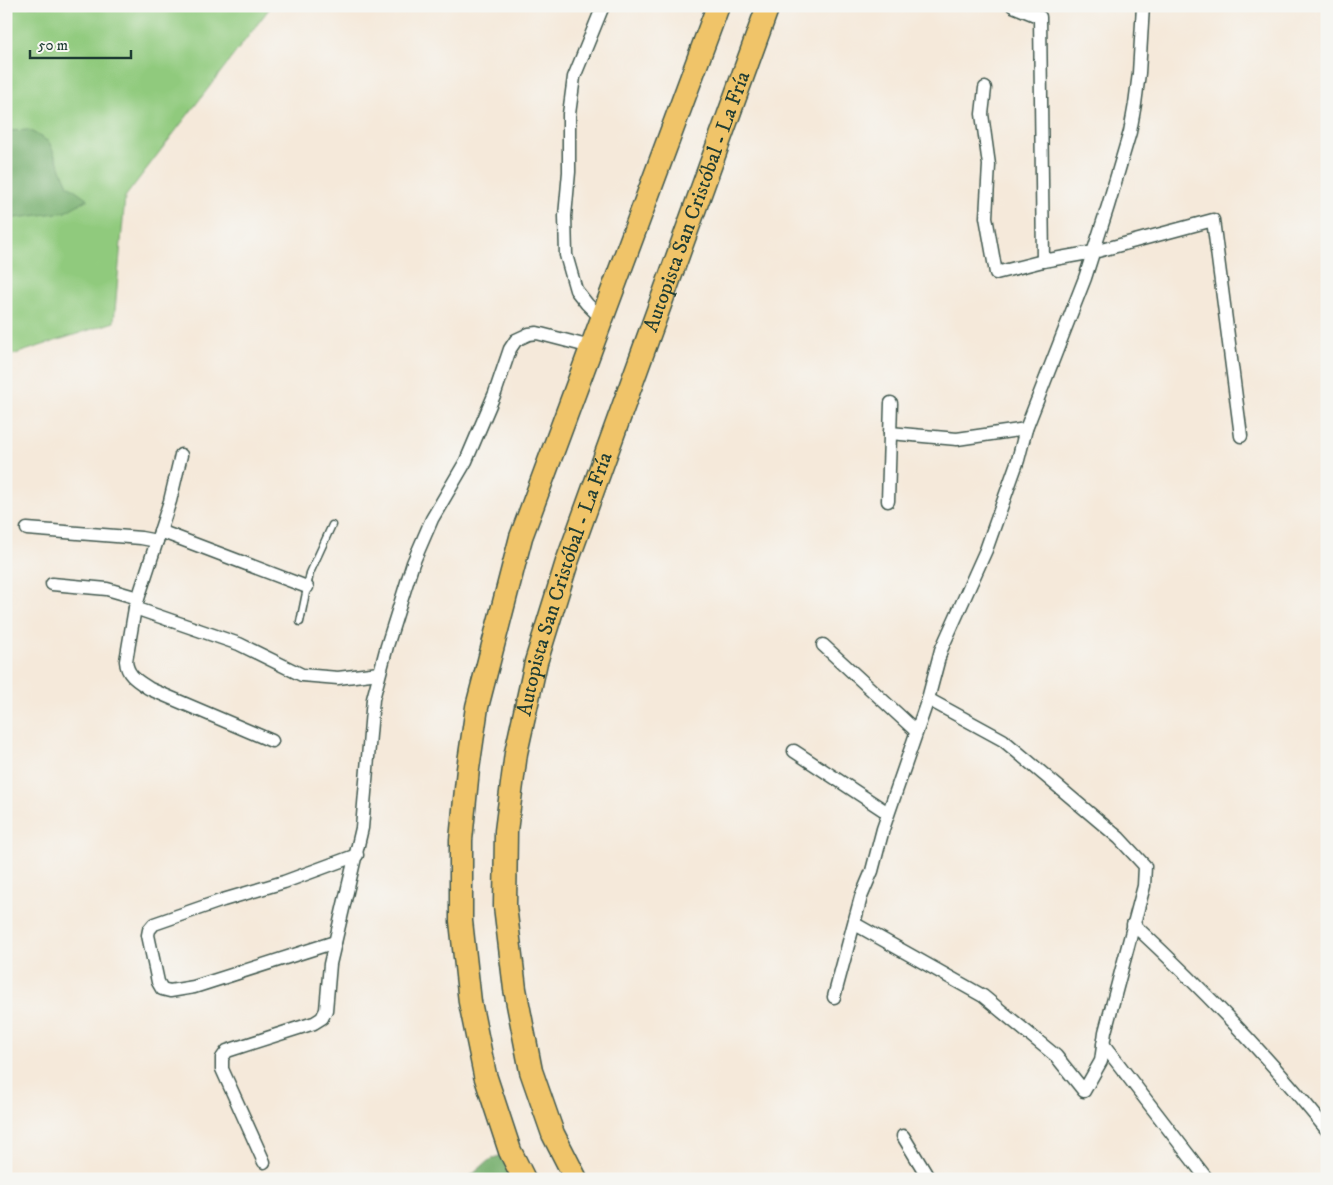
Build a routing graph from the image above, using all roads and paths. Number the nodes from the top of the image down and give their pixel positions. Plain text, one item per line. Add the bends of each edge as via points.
1 (603, 6) edge
2 (718, 6) edge
3 (768, 6) edge
4 (1014, 6) edge
5 (1142, 6) edge
6 (985, 88) dead end
7 (1094, 252) junction
8 (1043, 260) junction
9 (601, 318) junction
10 (591, 347) junction
11 (891, 403) dead end
12 (1026, 429) junction
13 (890, 433) junction
14 (1241, 436) dead end
15 (181, 455) dead end
16 (888, 501) dead end
17 (332, 525) dead end
18 (27, 529) dead end
19 (158, 536) junction
20 (52, 584) dead end
21 (307, 587) junction
22 (137, 603) junction
23 (300, 622) dead end
24 (823, 645) dead end
25 (380, 673) junction
26 (928, 699) junction
27 (916, 731) junction
28 (272, 741) dead end
29 (794, 751) dead end
30 (888, 813) junction
31 (357, 855) junction
32 (855, 924) junction
33 (1133, 924) junction
34 (335, 942) junction
35 (834, 997) dead end
36 (1104, 1044) junction
37 (1327, 1130) edge
38 (903, 1136) dead end
39 (264, 1162) dead end
40 (524, 1179) edge
41 (576, 1179) edge
42 (929, 1179) edge
43 (1207, 1179) edge

1 - 9 street via 574,76 569,114 565,216 566,255 576,290
2 - 9 highway
3 - 41 highway, Autopista San Cristóbal - La Fría via 566,562 536,662 516,753 506,831 505,906 515,989 531,1071 553,1134
4 - 8 street via 1040,17
5 - 7 street via 1139,73 1130,132
6 - 8 street via 982,114 989,165 986,217 996,273
7 - 8 street
7 - 12 street
7 - 14 street via 1213,220
9 - 10 highway
10 - 25 street via 537,333 516,340 510,349 466,461 432,519 413,563
10 - 40 highway via 521,538 492,644 477,707 461,840 460,921 470,1002 484,1075 510,1152
11 - 13 street
12 - 13 street via 957,439
12 - 26 street via 986,550 941,650
13 - 16 street
15 - 19 street
17 - 21 lane
18 - 19 street via 141,538
19 - 21 street
19 - 22 street
20 - 22 street via 107,589
21 - 23 lane
22 - 25 street via 239,644 302,675 338,678
22 - 28 street via 126,661 133,678 150,689
24 - 27 street
25 - 31 street via 372,699 365,803
26 - 27 street
26 - 33 street via 1003,740 1134,853 1145,866 1144,886
27 - 30 street
29 - 30 street
30 - 32 street
31 - 34 street
31 - 34 street via 154,924 148,934 158,982 162,989 170,992
32 - 35 street
32 - 36 street via 983,996 1056,1056 1084,1091 1101,1061
33 - 36 street
33 - 37 street via 1237,1027
34 - 39 street via 326,1010 322,1018 227,1051 222,1058 222,1069
36 - 43 street
38 - 42 street

